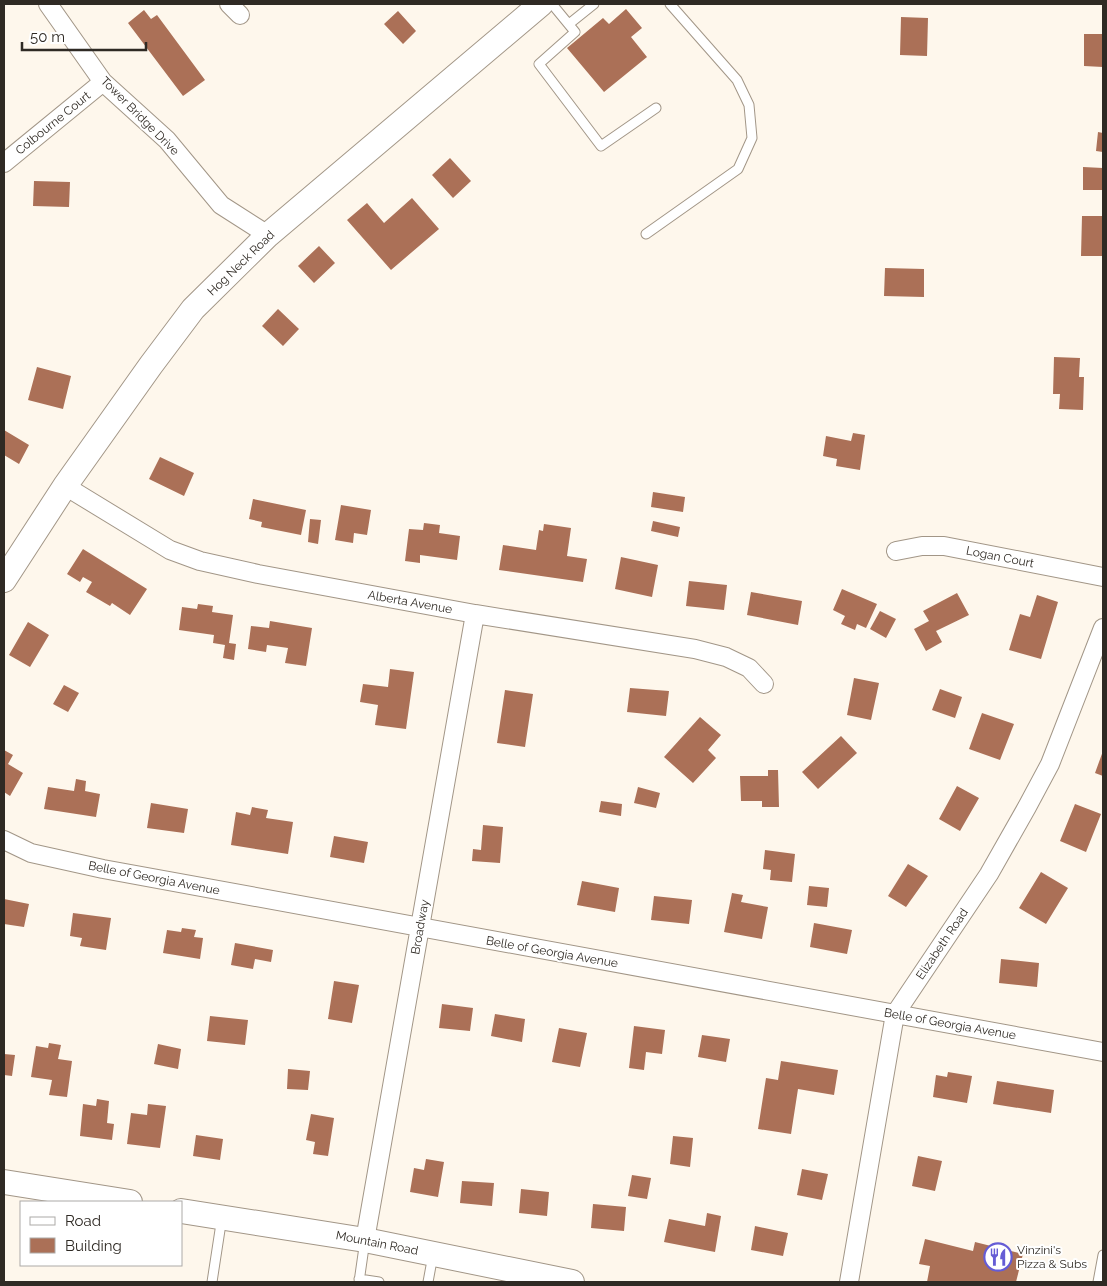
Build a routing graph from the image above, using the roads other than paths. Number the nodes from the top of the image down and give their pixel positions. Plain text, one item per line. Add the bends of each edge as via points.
1 (48, 4) edge
2 (541, 4) edge
3 (552, 4) edge
4 (594, 4) edge
5 (670, 4) edge
6 (569, 24) junction
7 (103, 82) junction
8 (656, 108) dead end
9 (4, 163) edge
10 (646, 234) dead end
11 (268, 235) junction
12 (65, 486) junction
13 (896, 551) dead end
14 (1103, 577) edge
15 (4, 580) edge
16 (475, 614) junction
17 (1103, 628) edge
18 (764, 684) dead end
19 (4, 840) edge
20 (420, 928) junction
21 (895, 1014) junction
22 (1103, 1052) edge
23 (4, 1182) edge
24 (124, 1201) edge
25 (182, 1211) edge
26 (222, 1217) junction
27 (365, 1240) junction
28 (434, 1254) junction
29 (1103, 1254) edge
30 (536, 1279) edge
31 (359, 1281) edge
32 (212, 1282) edge
33 (379, 1282) edge
34 (428, 1282) edge
35 (572, 1282) edge
36 (849, 1282) edge
37 (1098, 1282) edge

1 - 7 street, Tower Bridge Drive
2 - 11 main road, Hog Neck Road
3 - 6 lane
4 - 6 lane
5 - 10 lane via 737,80 749,105 752,138 738,169
6 - 8 lane via 575,32 539,64 601,146
7 - 9 street, Colbourne Court
7 - 11 street, Tower Bridge Drive via 167,140 221,205
11 - 12 main road, Hog Neck Road via 193,309
12 - 15 main road, Hog Neck Road
12 - 16 street, Alberta Avenue via 170,550 200,561
13 - 14 street, Logan Court via 915,546 944,546
16 - 18 street, Alberta Avenue via 695,649 726,657 749,668
16 - 20 street, Broadway
17 - 21 street, Elizabeth Road via 1050,764 1028,807 989,874
19 - 20 street, Belle of Georgia Avenue via 31,853 102,869
20 - 21 street, Belle of Georgia Avenue
20 - 27 street, Broadway
21 - 22 street, Belle of Georgia Avenue
21 - 36 street, Elizabeth Road
23 - 24 main road
25 - 26 main road, Mountain Road
26 - 27 main road, Mountain Road
26 - 32 lane
27 - 28 main road, Mountain Road
27 - 31 lane
28 - 30 main road, Mountain Road
28 - 34 lane
29 - 37 lane
30 - 35 main road, Mountain Road
31 - 33 lane

